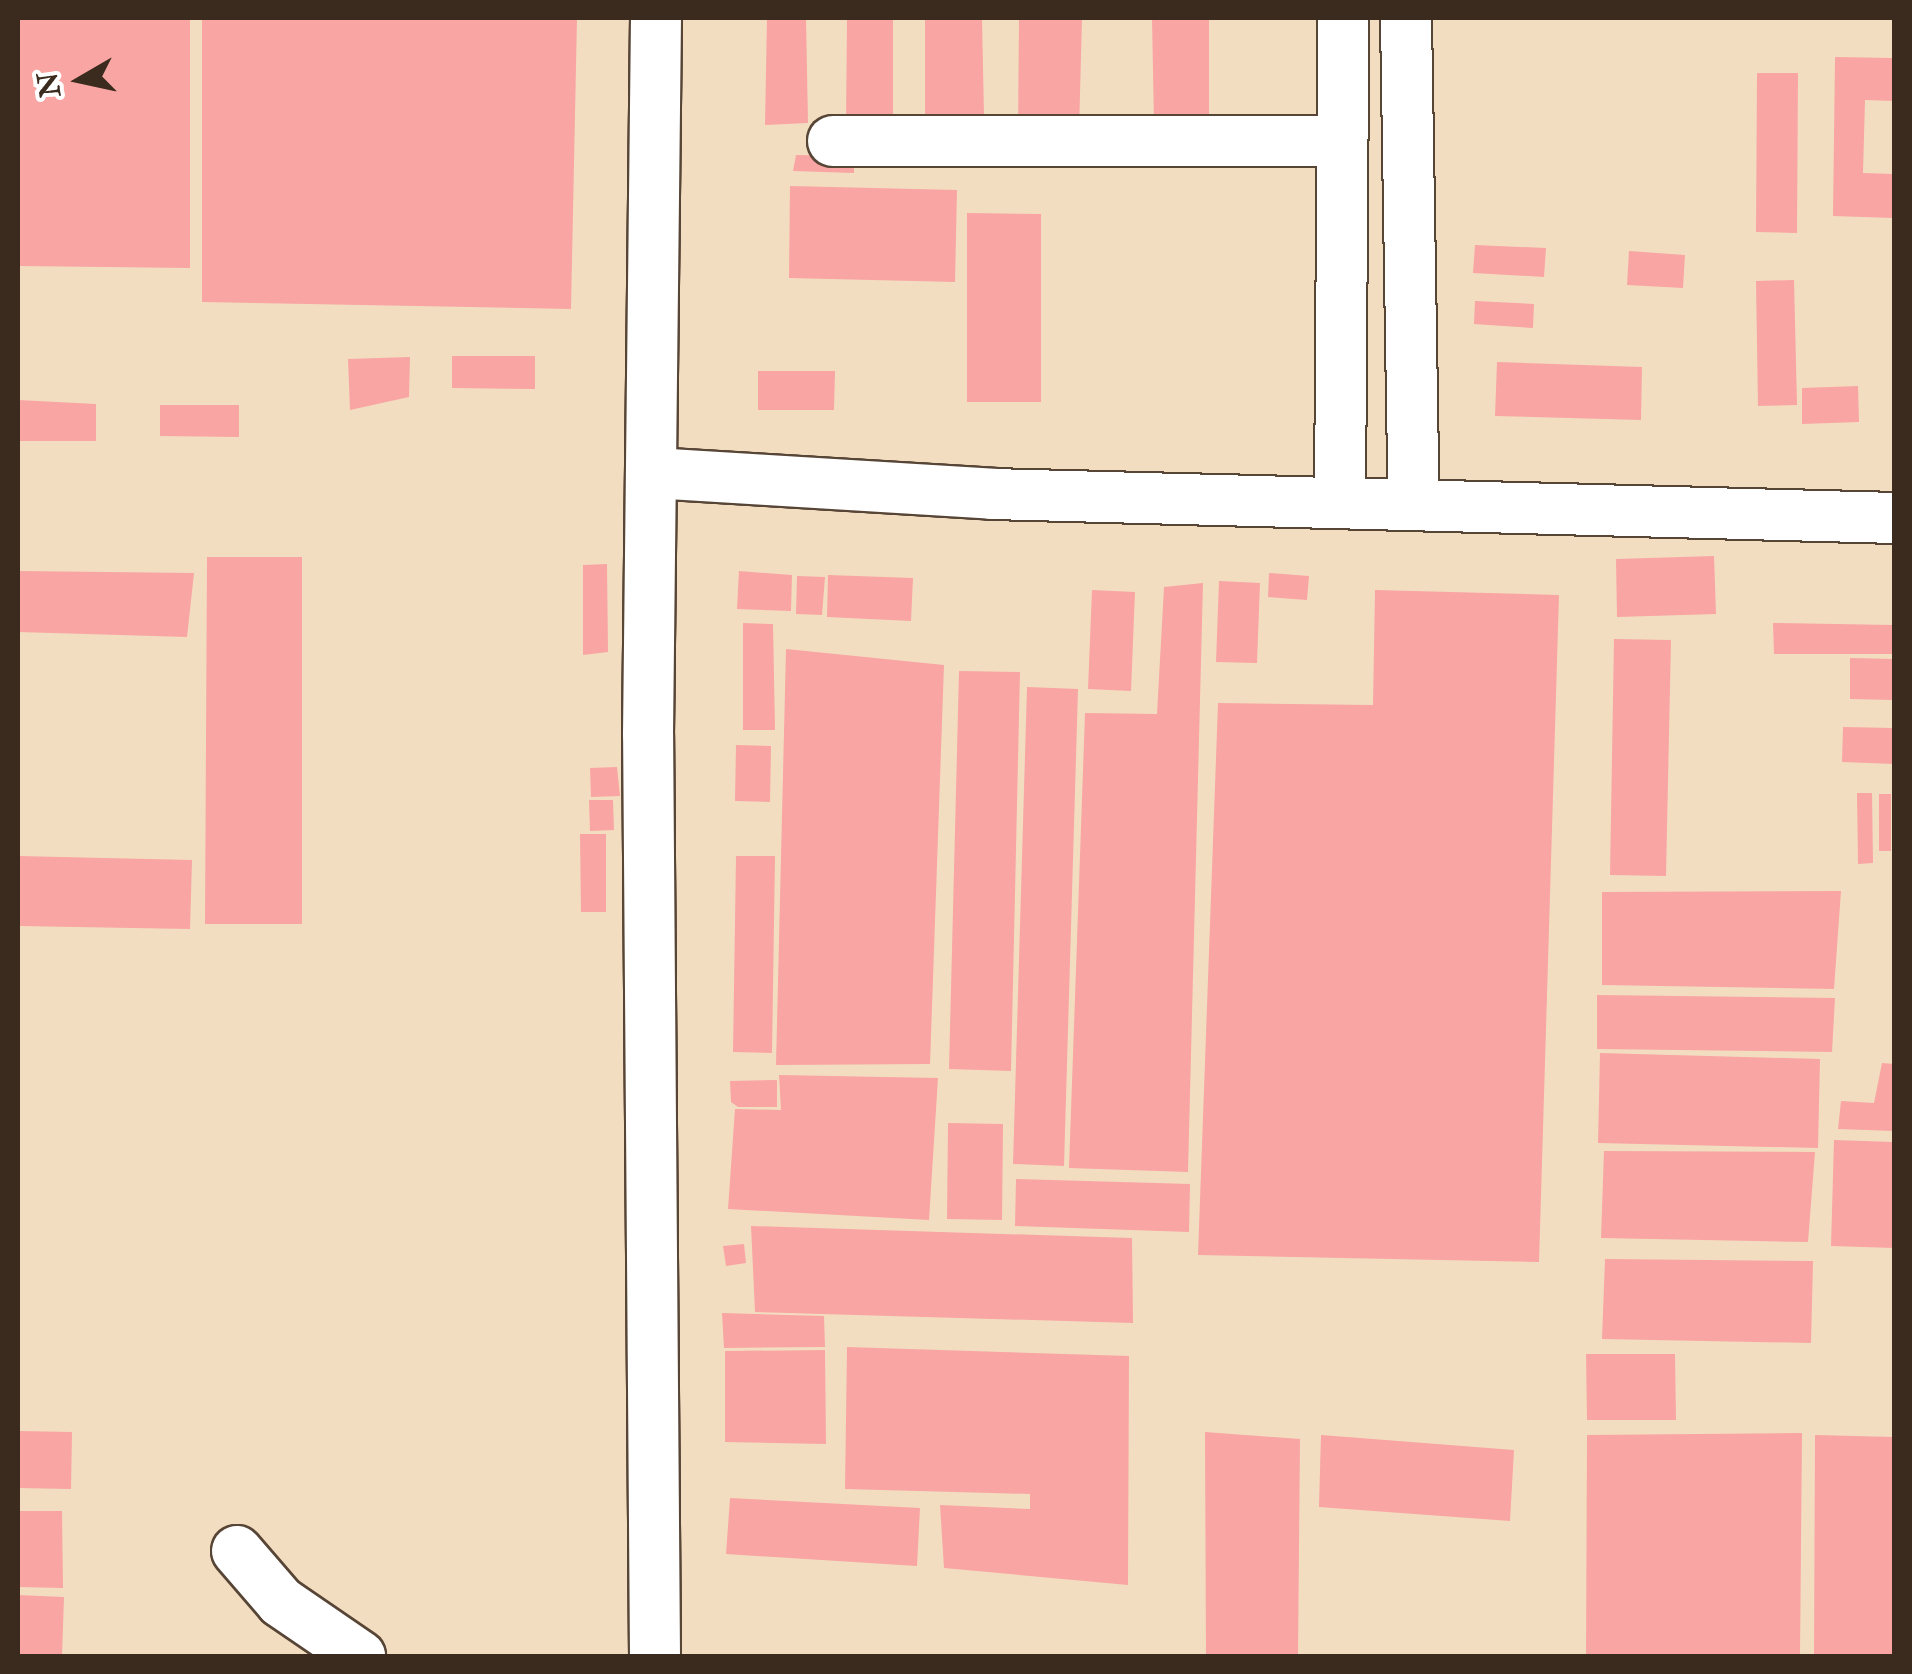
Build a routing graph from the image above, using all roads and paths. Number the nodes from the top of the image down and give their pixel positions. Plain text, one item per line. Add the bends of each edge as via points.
1 (656, 18) edge
2 (1343, 18) edge
3 (1406, 18) edge
4 (833, 141) dead end
5 (1342, 141) junction
6 (652, 473) junction
7 (1340, 499) junction
8 (1414, 502) junction
9 (1894, 518) edge
10 (238, 1552) dead end
11 (360, 1656) edge
12 (656, 1656) edge

1 - 6 lane
2 - 5 lane
3 - 8 lane
4 - 5 lane
5 - 7 lane
6 - 7 lane via 992,494
6 - 12 lane
7 - 8 lane
8 - 9 lane
10 - 11 lane via 282,1602

